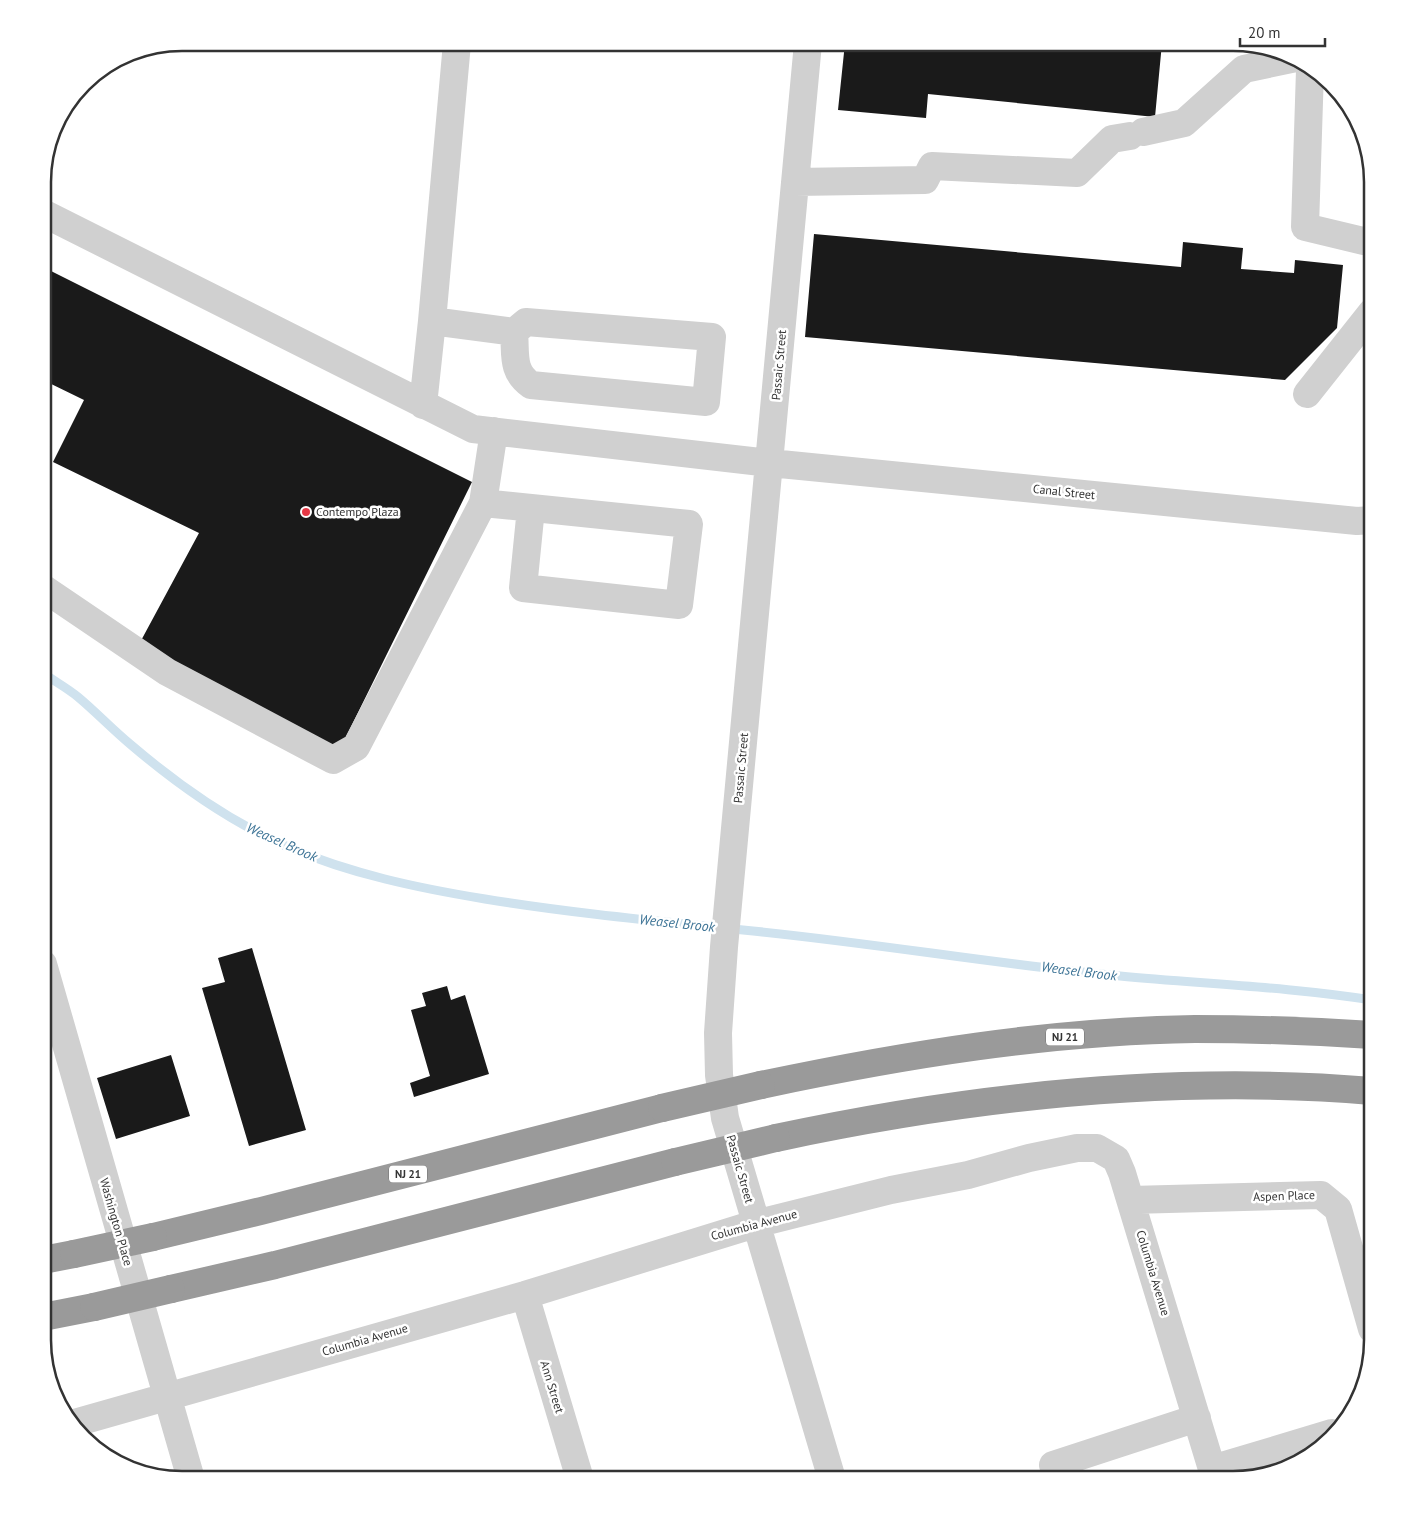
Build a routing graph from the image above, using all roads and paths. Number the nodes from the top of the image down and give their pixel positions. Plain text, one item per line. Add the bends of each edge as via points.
1 (456, 51) edge
2 (807, 52) edge
3 (1283, 61) edge
4 (1310, 77) edge
5 (795, 182) junction
6 (52, 218) edge
7 (1364, 241) edge
8 (432, 321) junction
9 (1364, 322) edge
10 (514, 332) junction
11 (1307, 394) dead end
12 (423, 405) junction
13 (494, 431) junction
14 (770, 463) junction
15 (483, 503) junction
16 (531, 508) junction
17 (1364, 521) edge
18 (52, 594) edge
19 (51, 993) edge
20 (1364, 1036) edge
21 (1364, 1091) edge
22 (1130, 1200) junction
23 (755, 1224) junction
24 (51, 1258) edge
25 (524, 1294) junction
26 (1364, 1301) edge
27 (51, 1315) edge
28 (167, 1397) junction
29 (1197, 1418) junction
30 (80, 1421) edge
31 (1305, 1449) edge
32 (1053, 1465) dead end
33 (188, 1471) edge
34 (577, 1471) edge
35 (829, 1471) edge
36 (1213, 1471) edge
37 (1225, 1471) edge

1 - 8 street
2 - 5 street, Passaic Street
3 - 5 street via 1244,69 1184,123 1112,139 1077,173 932,166 925,180
4 - 7 street via 1305,227
5 - 14 street, Passaic Street
6 - 12 street, Canal Street
8 - 10 street
8 - 12 street
9 - 11 street
10 - 10 street via 526,322 712,337 706,402 531,385 517,370
12 - 13 street, Canal Street via 473,429
13 - 14 street, Canal Street
13 - 15 street
14 - 17 street, Canal Street
14 - 23 street, Passaic Street via 718,1033 718,1075 725,1118
15 - 16 street
15 - 18 street via 356,747 334,760 167,672
16 - 16 street via 689,524 679,605 523,588
19 - 28 street, Washington Place
20 - 24 highway, NJ 21, bridge via 1273,1030 1096,1035 890,1059 662,1108 270,1209
21 - 27 highway, bridge via 1196,1085 1047,1094 899,1115 776,1138 275,1265
22 - 23 street, Columbia Avenue via 1116,1158 1098,1148 1077,1148
22 - 26 street, Aspen Place via 1321,1195 1338,1209
22 - 29 street, Columbia Avenue
23 - 25 street, Columbia Avenue
23 - 35 street, Passaic Street
25 - 28 street, Columbia Avenue
25 - 34 street, Ann Street
28 - 30 street, Columbia Avenue
28 - 33 street, Washington Place
29 - 32 street
29 - 36 street, Columbia Avenue
31 - 37 street

